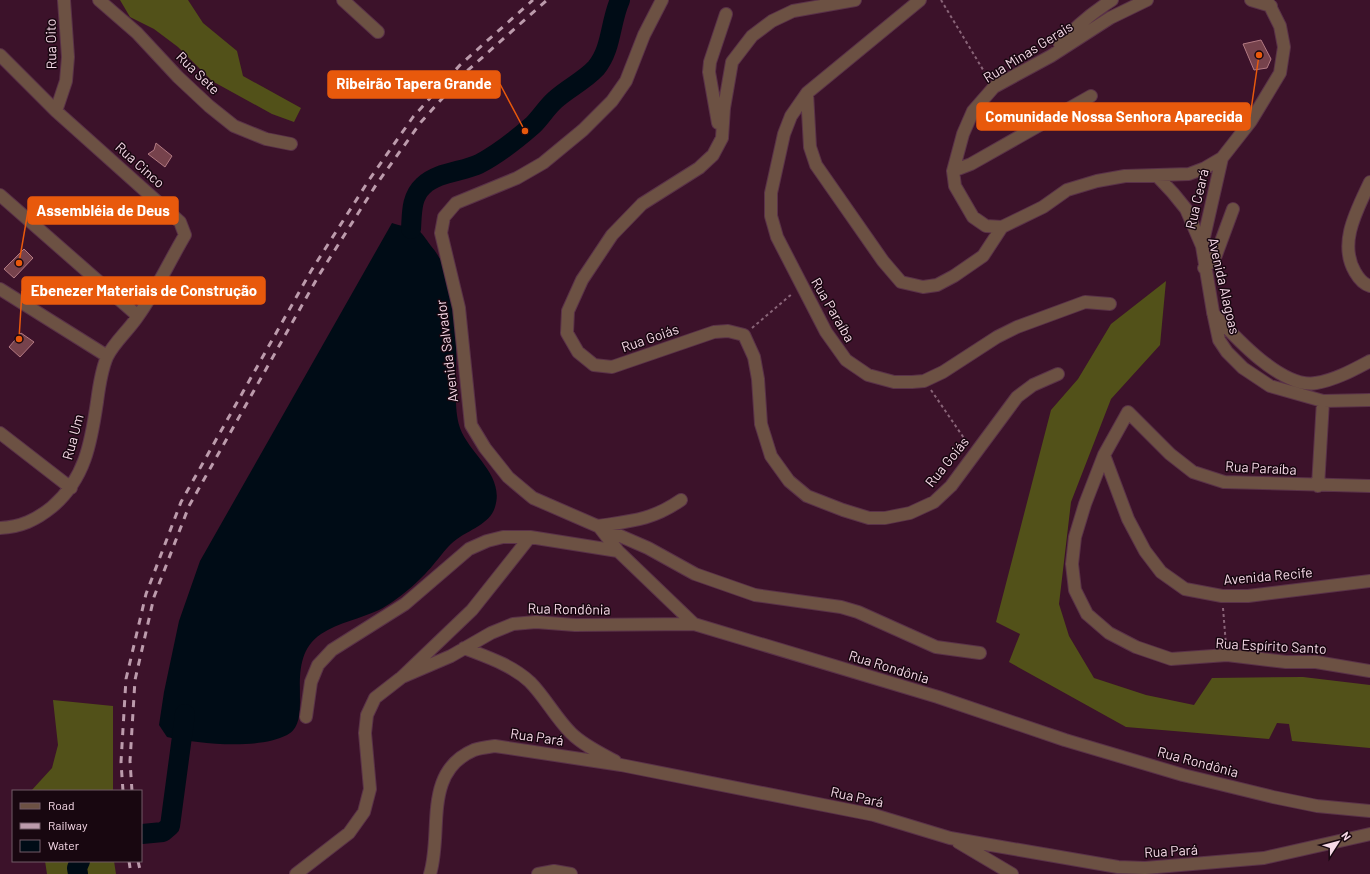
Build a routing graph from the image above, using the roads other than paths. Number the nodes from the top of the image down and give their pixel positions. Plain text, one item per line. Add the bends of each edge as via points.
1 (64, 0) edge
2 (98, 0) edge
3 (343, 0) edge
4 (662, 0) edge
5 (854, 0) edge
6 (920, 0) edge
7 (1112, 0) edge
8 (1147, 0) edge
9 (1252, 0) edge
10 (1269, 3) edge
11 (726, 14) dead end
12 (378, 32) dead end
13 (0, 55) edge
14 (1051, 56) junction
15 (807, 93) junction
16 (1091, 96) dead end
17 (56, 111) junction
18 (722, 138) junction
19 (291, 144) dead end
20 (1222, 158) junction
21 (953, 171) junction
22 (1157, 176) junction
23 (1370, 182) edge
24 (0, 196) edge
25 (1233, 209) dead end
26 (1002, 227) junction
27 (1202, 246) junction
28 (1204, 268) junction
29 (1370, 286) edge
30 (0, 289) edge
31 (1110, 304) dead end
32 (1213, 312) junction
33 (138, 316) junction
34 (108, 356) junction
35 (1370, 361) edge
36 (1058, 374) dead end
37 (1370, 400) edge
38 (1323, 401) junction
39 (1128, 412) joint
40 (0, 434) edge
41 (1104, 455) junction
42 (1318, 486) junction
43 (1370, 486) edge
44 (71, 488) junction
45 (680, 500) dead end
46 (598, 526) junction
47 (0, 528) edge
48 (530, 537) junction
49 (618, 551) junction
50 (1370, 581) edge
51 (694, 624) junction
52 (464, 648) junction
53 (980, 653) dead end
54 (1370, 671) edge
55 (402, 677) junction
56 (306, 717) dead end
57 (621, 765) junction
58 (1370, 811) edge
59 (1370, 834) edge
60 (950, 838) junction
61 (296, 874) edge
62 (430, 874) edge
63 (538, 874) edge
64 (571, 874) edge
65 (1012, 874) edge

1 - 17 street, Rua Oito via 68,57 66,80
2 - 19 street, Rua Sete via 137,33 188,86 234,126 266,139
3 - 12 street
4 - 46 street, Avenida Salvador via 644,35 626,81 612,101 583,130 542,163 517,178 456,204 444,217 442,233 459,308 471,425 484,448 508,477 533,498
5 - 18 street, Rua Goiás via 793,11 772,21 752,36 732,62
6 - 15 street, Rua Paraíba
7 - 14 street via 1075,27
8 - 14 street, Rua Minas Gerais via 1110,18
9 - 10 street
10 - 20 street via 1280,26 1284,47 1280,72 1250,121
11 - 18 street via 709,72
13 - 17 street, Rua Cinco
14 - 21 street, Rua Minas Gerais via 994,87 973,111 963,134
15 - 26 street via 810,147 816,165 883,261 901,282 923,287 937,285 954,276 984,256
15 - 31 street, Rua Paraíba via 784,134 771,193 770,216 776,237 826,332 846,360 868,375 894,382 924,381 1017,327 1086,302
16 - 21 street via 971,164
17 - 33 street, Rua Cinco via 180,222 183,228 185,235
18 - 36 street, Rua Goiás via 713,155 699,168 642,204 612,235 582,280 568,310 567,333 578,352 594,365 612,367 714,332 728,331 744,335 754,357 761,424 771,456 789,480 807,496 869,518 910,513 934,502 950,486 1017,398 1033,385
20 - 22 street via 1189,174
20 - 27 street, Rua Ceará
21 - 26 street, Rua Minas Gerais via 955,186 973,217 986,226
22 - 26 street via 1125,176 1067,190 1042,207
22 - 27 street, Avenida Alagoas via 1186,209
23 - 29 street via 1357,209 1349,236 1348,250 1350,263 1356,274 1364,285
24 - 33 street
25 - 28 street via 1216,255
27 - 28 street, Avenida Alagoas
28 - 32 street, Avenida Alagoas
30 - 34 street
32 - 35 street via 1246,347 1269,366 1298,381 1315,383 1338,377
32 - 38 street, Avenida Alagoas via 1220,340 1227,352 1243,368 1270,386
33 - 34 street, Rua Cinco
34 - 44 street, Rua Um via 101,375 92,437 86,459
37 - 38 street, Avenida Alagoas
38 - 42 street
39 - 41 street, Rua Espírito Santo
39 - 42 street, Rua Paraíba via 1170,454 1193,472 1224,482
40 - 44 street
41 - 50 street, Avenida Recife via 1128,519 1145,551 1161,572 1185,589 1222,596 1248,596
41 - 54 street, Rua Espírito Santo via 1075,537 1072,564 1075,590 1087,614 1109,634 1171,659 1227,656 1286,662 1316,662
42 - 43 street, Rua Paraíba
44 - 47 street, Rua Um via 39,518 18,526
45 - 46 street via 664,512 652,516
46 - 49 street, Avenida Salvador
46 - 53 street via 648,548 695,574 726,586 755,595 841,607 936,647
48 - 49 street
48 - 55 street, Rua Rondônia via 472,610
48 - 56 street via 503,537 469,549 405,604 332,650 318,665 311,682
49 - 51 street, Avenida Salvador
51 - 52 street, Rua Rondônia via 513,624
51 - 58 street, Rua Rondônia via 938,697 1065,740 1183,775 1273,798 1317,806
52 - 55 street, Rua Rondônia
52 - 57 street via 516,671 530,682 571,733
55 - 61 street, Rua Rondônia via 375,698 367,715 365,733 370,789 364,812 349,833
57 - 60 street, Rua Pará via 874,815
57 - 62 street, Rua Pará via 495,746 474,750 457,760 447,772 439,790
59 - 60 street, Rua Pará via 1264,858 1145,868 1089,863
60 - 65 street
63 - 64 street via 554,871

